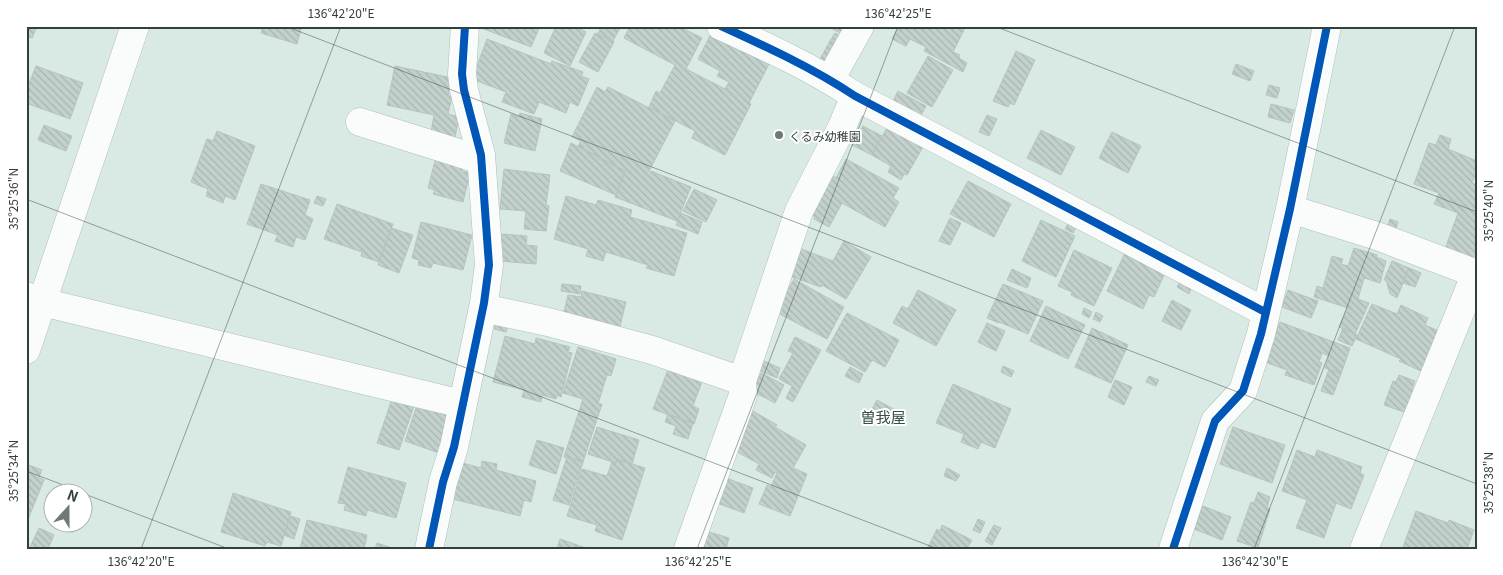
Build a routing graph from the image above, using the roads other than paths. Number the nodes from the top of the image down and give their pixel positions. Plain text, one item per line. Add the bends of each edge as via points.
1 (135, 26) edge
2 (465, 26) edge
3 (721, 26) edge
4 (860, 26) edge
5 (1327, 26) edge
6 (830, 80) junction
7 (855, 96) junction
8 (360, 122) dead end
9 (481, 160) junction
10 (1290, 209) junction
11 (1476, 274) edge
12 (34, 299) edge
13 (483, 308) junction
14 (1265, 312) junction
15 (26, 350) edge
16 (742, 381) junction
17 (462, 404) junction
18 (429, 549) edge
19 (688, 549) edge
20 (1173, 549) edge
21 (1364, 549) edge

1 - 12 street
2 - 9 street via 462,74
3 - 6 street
4 - 6 street
5 - 10 street
6 - 7 street
7 - 14 street
7 - 16 street via 799,211
8 - 9 street
9 - 13 street via 488,265
10 - 11 street via 1377,236
10 - 14 street
11 - 21 street
12 - 15 street
12 - 17 street
13 - 16 street via 642,348
13 - 17 street
14 - 20 street via 1243,392 1215,421
16 - 19 street via 743,395
17 - 18 street

